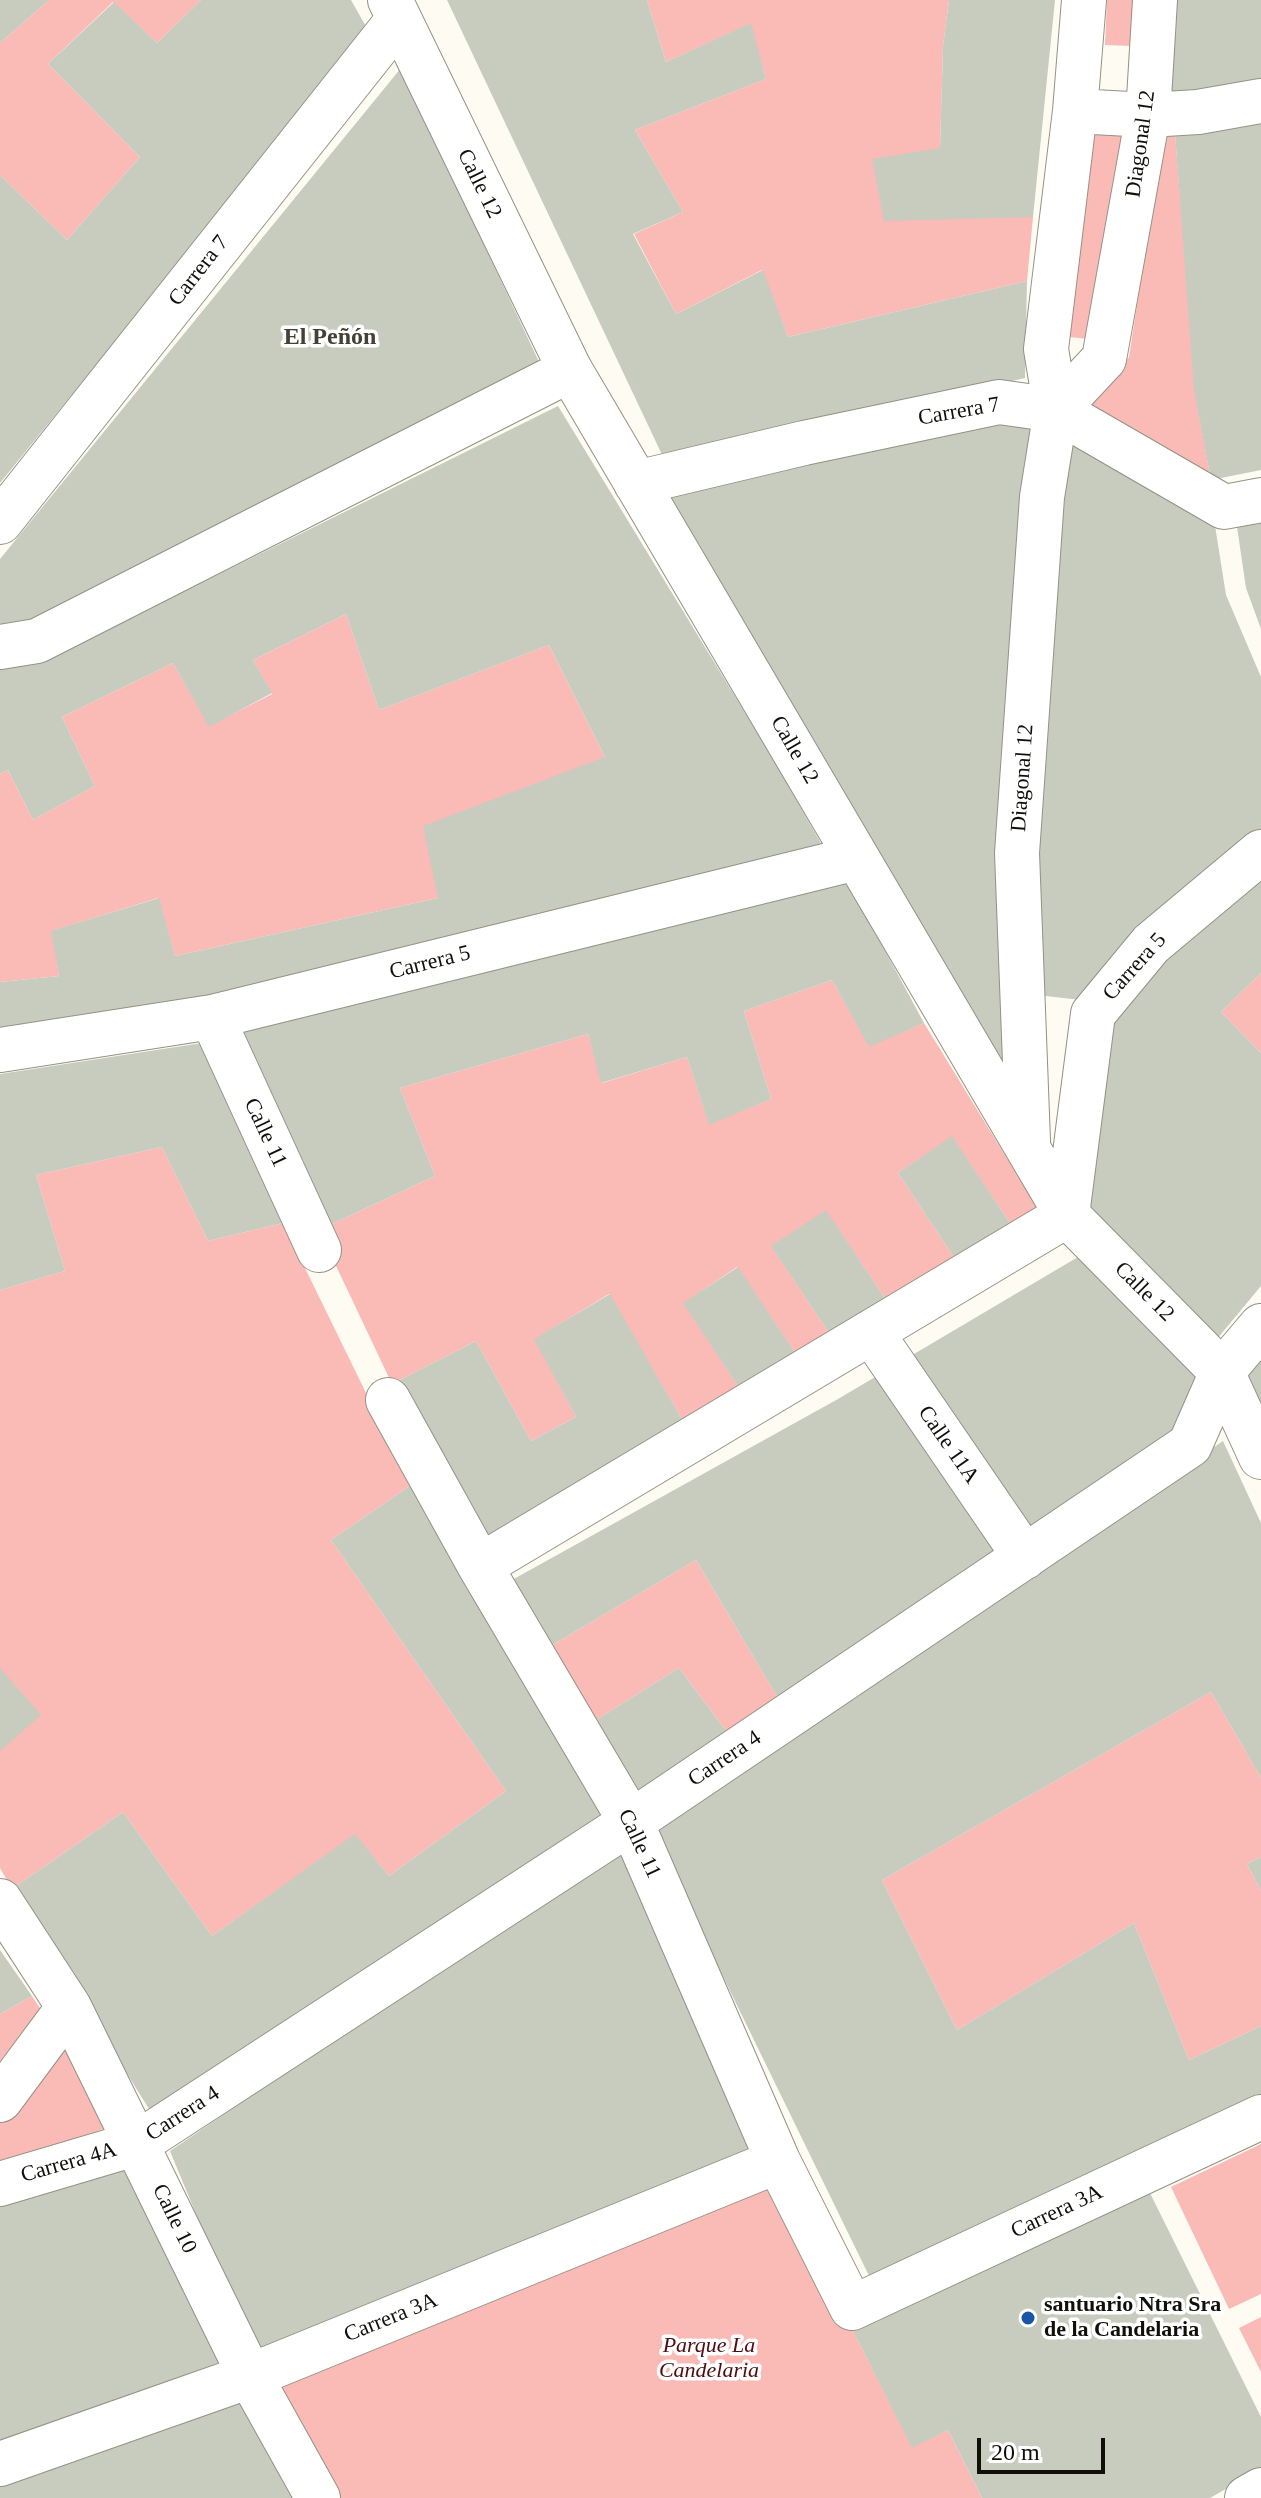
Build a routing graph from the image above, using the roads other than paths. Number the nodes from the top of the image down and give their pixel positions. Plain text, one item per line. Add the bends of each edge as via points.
1 (1084, 0) edge
2 (1155, 0) edge
3 (394, 10) edge
4 (1261, 101) edge
5 (1075, 111) junction
6 (1148, 115) junction
7 (570, 370) junction
8 (1056, 410) junction
9 (636, 483) junction
10 (1261, 500) edge
11 (0, 522) edge
12 (0, 647) edge
13 (1261, 852) edge
14 (857, 858) junction
15 (212, 1017) junction
16 (0, 1050) edge
17 (1029, 1147) junction
18 (1067, 1215) junction
19 (319, 1250) dead end
20 (1261, 1326) edge
21 (871, 1332) junction
22 (1222, 1372) junction
23 (388, 1400) dead end
24 (1261, 1457) edge
25 (1025, 1557) junction
26 (480, 1566) junction
27 (631, 1822) junction
28 (0, 1901) edge
29 (69, 2007) junction
30 (0, 2100) edge
31 (1261, 2117) edge
32 (138, 2143) junction
33 (778, 2161) junction
34 (0, 2184) edge
35 (852, 2308) joint
36 (250, 2376) junction
37 (0, 2464) edge
38 (1261, 2490) edge
39 (318, 2498) edge
40 (1247, 2498) edge

1 - 5 street, Diagonal 12
2 - 6 street, Diagonal 12
3 - 7 street, Calle 12
3 - 11 street, Carrera 7
4 - 6 street
5 - 6 street
5 - 8 street, Diagonal 12 via 1046,349
6 - 8 street, Diagonal 12 via 1104,359
7 - 9 street, Calle 12
7 - 12 street via 37,641
8 - 9 street, Carrera 7 via 999,402
8 - 10 street, Carrera 7 via 1224,507
8 - 17 street, Diagonal 12 via 1042,497 1017,853
9 - 14 street, Calle 12
13 - 18 street, Carrera 5 via 1151,944 1093,1014
14 - 15 street, Carrera 5
14 - 17 street, Calle 12
15 - 16 street, Carrera 5
15 - 19 street, Calle 11
17 - 18 street, Calle 12
18 - 21 street
18 - 22 street, Calle 12
20 - 22 street, Carrera 4
21 - 25 street, Calle 11A
21 - 26 street
22 - 24 street, Calle 12
22 - 25 street, Carrera 4 via 1190,1445
23 - 26 street, Calle 11
25 - 27 street, Carrera 4
26 - 27 street, Calle 11
27 - 32 street, Carrera 4
27 - 33 street, Calle 11
28 - 29 street, Calle 10
29 - 30 street
29 - 32 street, Calle 10
31 - 35 street, Carrera 3A
32 - 34 street, Carrera 4A
32 - 36 street, Calle 10
33 - 35 street, Calle 11
33 - 36 street, Carrera 3A
36 - 37 street, Carrera 3A
36 - 39 street, Calle 10
38 - 40 street

